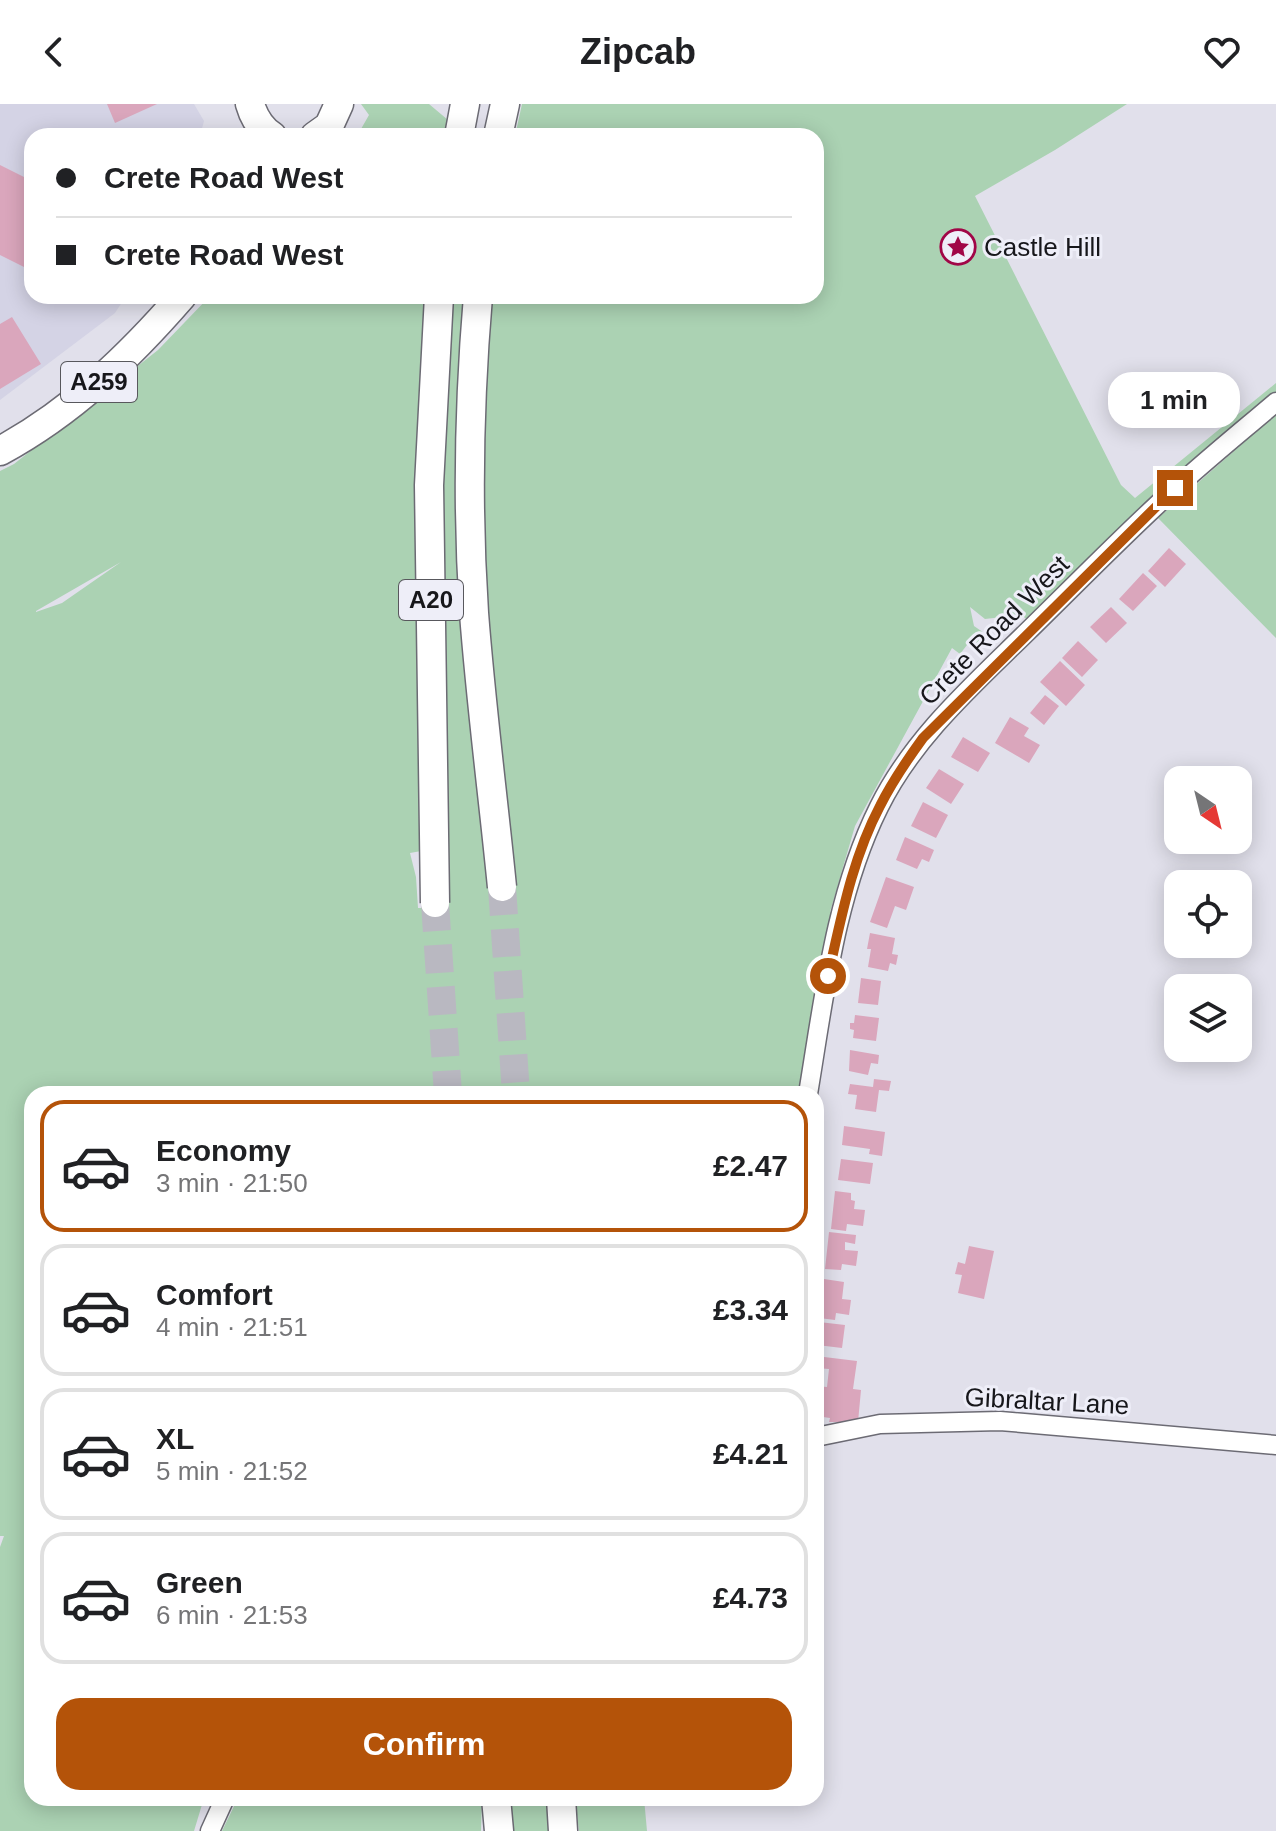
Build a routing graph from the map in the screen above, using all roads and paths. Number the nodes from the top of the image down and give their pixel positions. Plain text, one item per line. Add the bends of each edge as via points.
1 (339, 104) edge
2 (465, 104) edge
3 (505, 104) edge
4 (326, 128) edge
5 (460, 128) edge
6 (500, 128) edge
7 (175, 304) edge
8 (439, 304) edge
9 (477, 304) edge
10 (1276, 402) edge
11 (0, 451) edge
12 (502, 887) tunnel mouth
13 (435, 903) tunnel mouth
14 (809, 1086) edge
15 (824, 1435) edge
16 (1276, 1445) edge
17 (221, 1806) edge
18 (497, 1806) edge
19 (561, 1806) edge
20 (210, 1831) edge
21 (499, 1831) edge
22 (563, 1831) edge

1 - 4 highway
2 - 5 highway
3 - 6 highway
7 - 11 highway, A259 via 144,341 77,401
8 - 13 highway, A20, bridge via 429,485
9 - 12 highway, A20, bridge via 469,496 474,614
10 - 14 street, Crete Road West via 1154,507 1003,656 923,738 894,780 849,884
15 - 16 street, Gibraltar Lane via 880,1424 1000,1421
17 - 20 street
18 - 21 highway
19 - 22 highway

